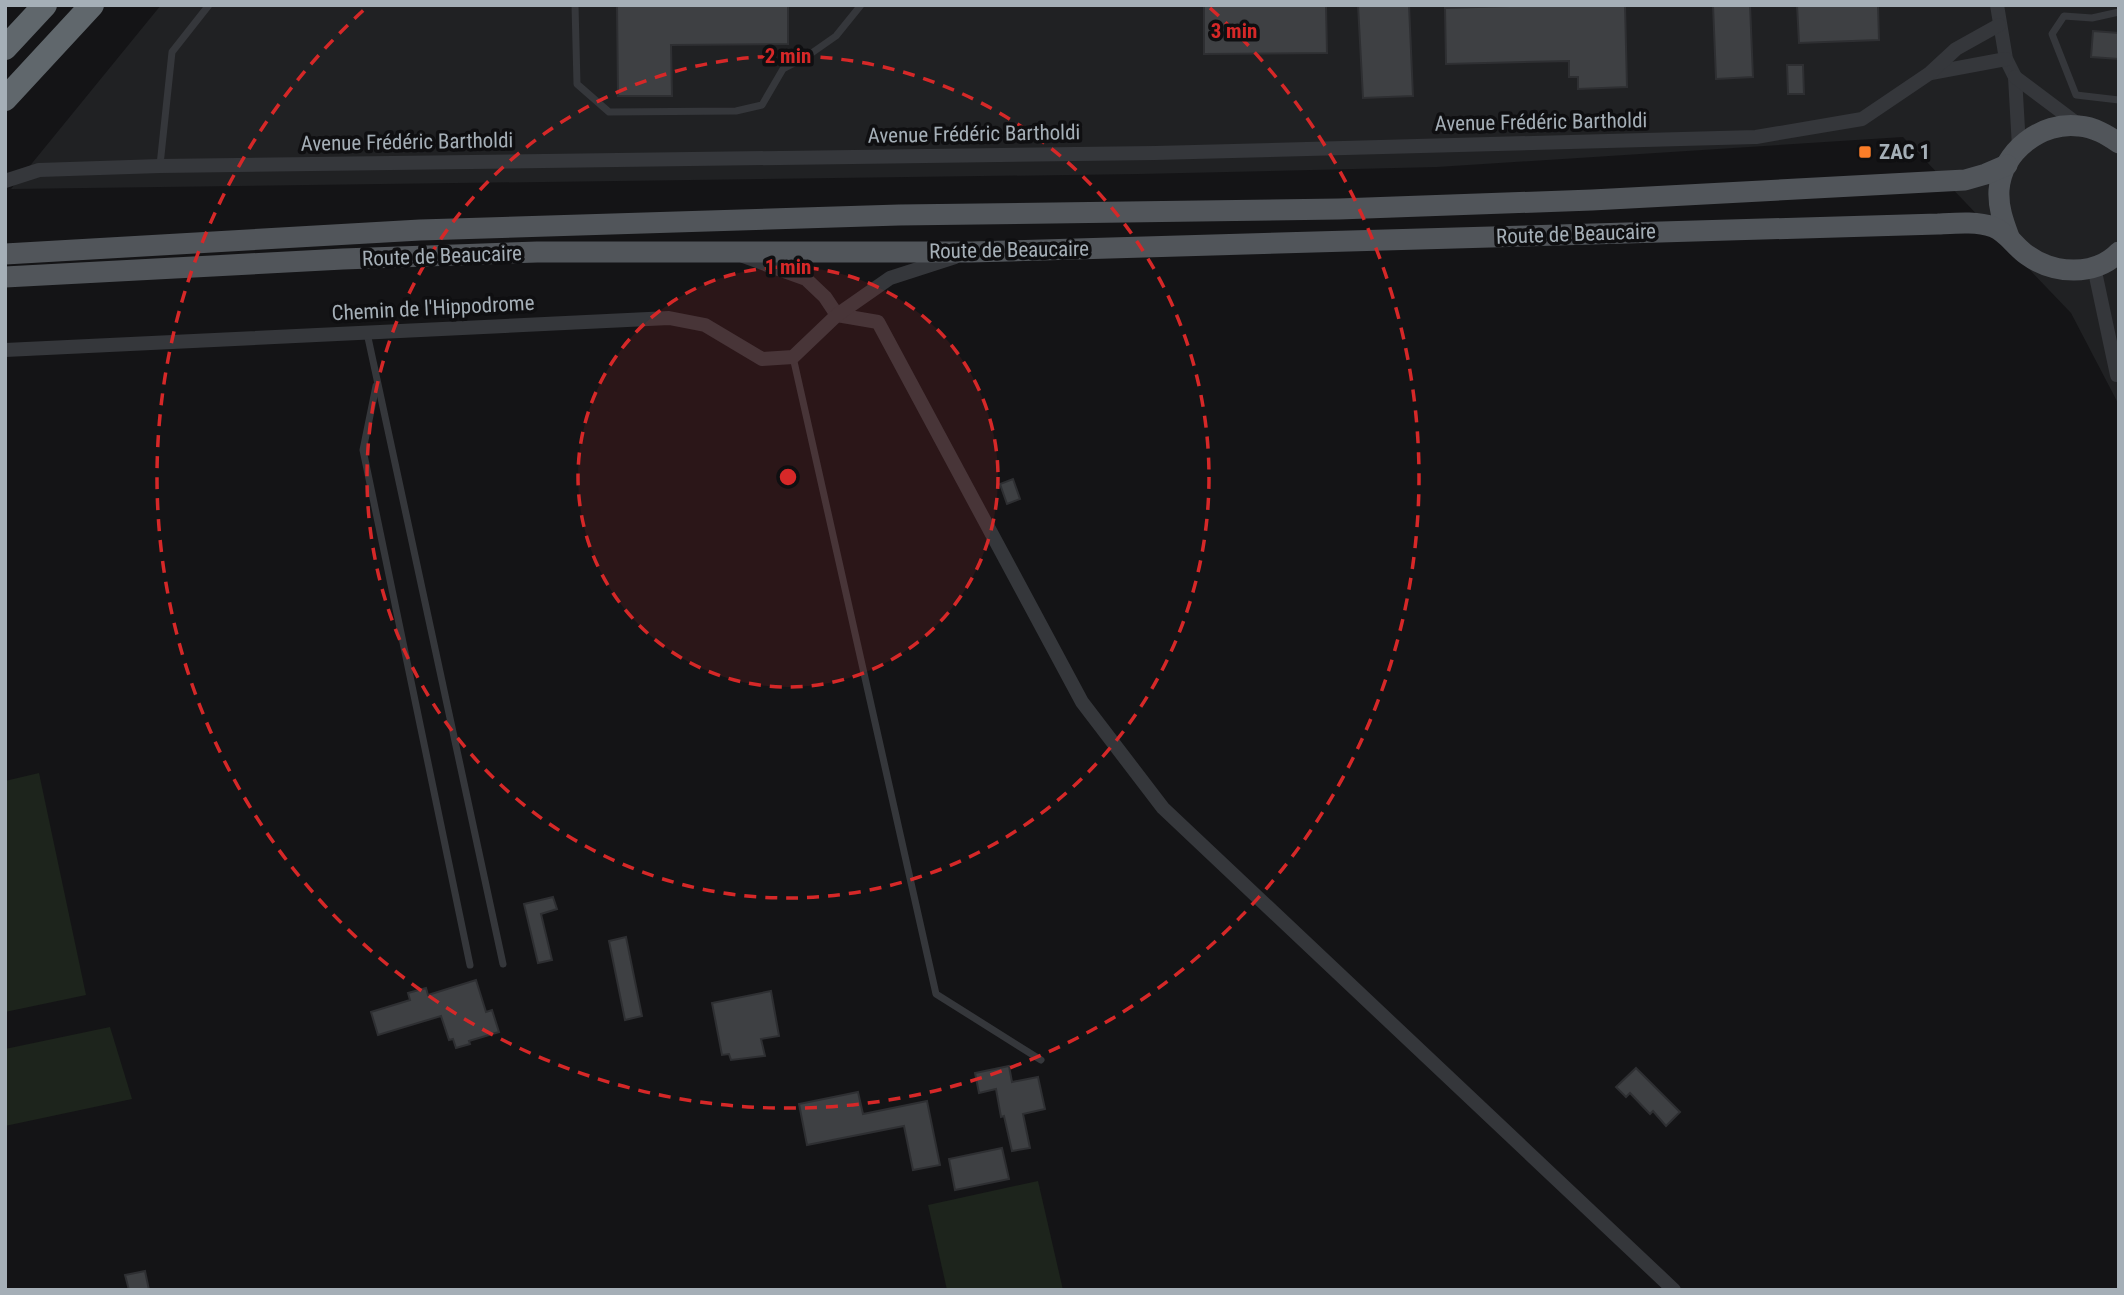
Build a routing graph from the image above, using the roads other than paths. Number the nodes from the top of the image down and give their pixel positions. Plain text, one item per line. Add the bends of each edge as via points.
1 (45, 5) edge
2 (92, 5) edge
3 (209, 5) edge
4 (575, 5) edge
5 (861, 5) edge
6 (1997, 5) edge
7 (2119, 12) edge
8 (1999, 25) junction
9 (5, 48) edge
10 (2006, 59) junction
11 (1930, 73) junction
12 (2015, 77) junction
13 (5, 99) edge
14 (2119, 100) edge
15 (2079, 125) junction
16 (2119, 143) edge
17 (2019, 147) junction
18 (2007, 164) junction
19 (160, 166) junction
20 (5, 181) edge
21 (2010, 237) junction
22 (732, 251) junction
23 (971, 252) junction
24 (2119, 252) edge
25 (5, 254) edge
26 (2094, 267) junction
27 (5, 277) edge
28 (837, 315) junction
29 (366, 332) junction
30 (5, 350) edge
31 (793, 357) junction
32 (2119, 375) edge
33 (377, 382) junction
34 (503, 964) dead end
35 (470, 965) dead end
36 (1041, 1060) dead end
37 (1674, 1290) edge

1 - 9 highway
2 - 13 highway
3 - 19 lane via 172,52
4 - 5 lane via 577,84 608,112 736,111 762,105 783,69 836,36
6 - 8 street
7 - 14 lane via 2092,18 2064,16 2052,34 2076,94
8 - 10 street
8 - 11 street, Avenue Frédéric Bartholdi via 1956,49
10 - 11 street, Avenue Frédéric Bartholdi
10 - 12 street
11 - 19 street, Avenue Frédéric Bartholdi via 1862,119 1756,137 1155,153
12 - 15 street
12 - 17 street
15 - 16 main road
15 - 17 main road, Route de Beaucaire via 2037,134
17 - 18 main road, Route de Beaucaire
18 - 21 main road, Route de Beaucaire via 1999,188 2000,214
18 - 25 main road, Route de Beaucaire via 1965,180 1592,200 542,225
19 - 20 street, Avenue Frédéric Bartholdi via 39,170
21 - 23 main road, Route de Beaucaire via 1992,227 1938,224
21 - 26 main road, Route de Beaucaire via 2025,255 2046,266 2070,271
22 - 23 main road, Route de Beaucaire
22 - 27 main road, Route de Beaucaire via 537,252
22 - 28 street via 806,279
23 - 28 street via 890,278
24 - 26 main road, Route de Beaucaire
26 - 32 street
28 - 31 street
28 - 37 street via 878,322 1083,702 1163,808
29 - 30 street, Chemin de l'Hippodrome
29 - 31 street, Chemin de l'Hippodrome via 669,318 705,325 762,359
29 - 33 lane
31 - 36 lane via 936,994
33 - 34 lane
33 - 35 lane via 363,450

